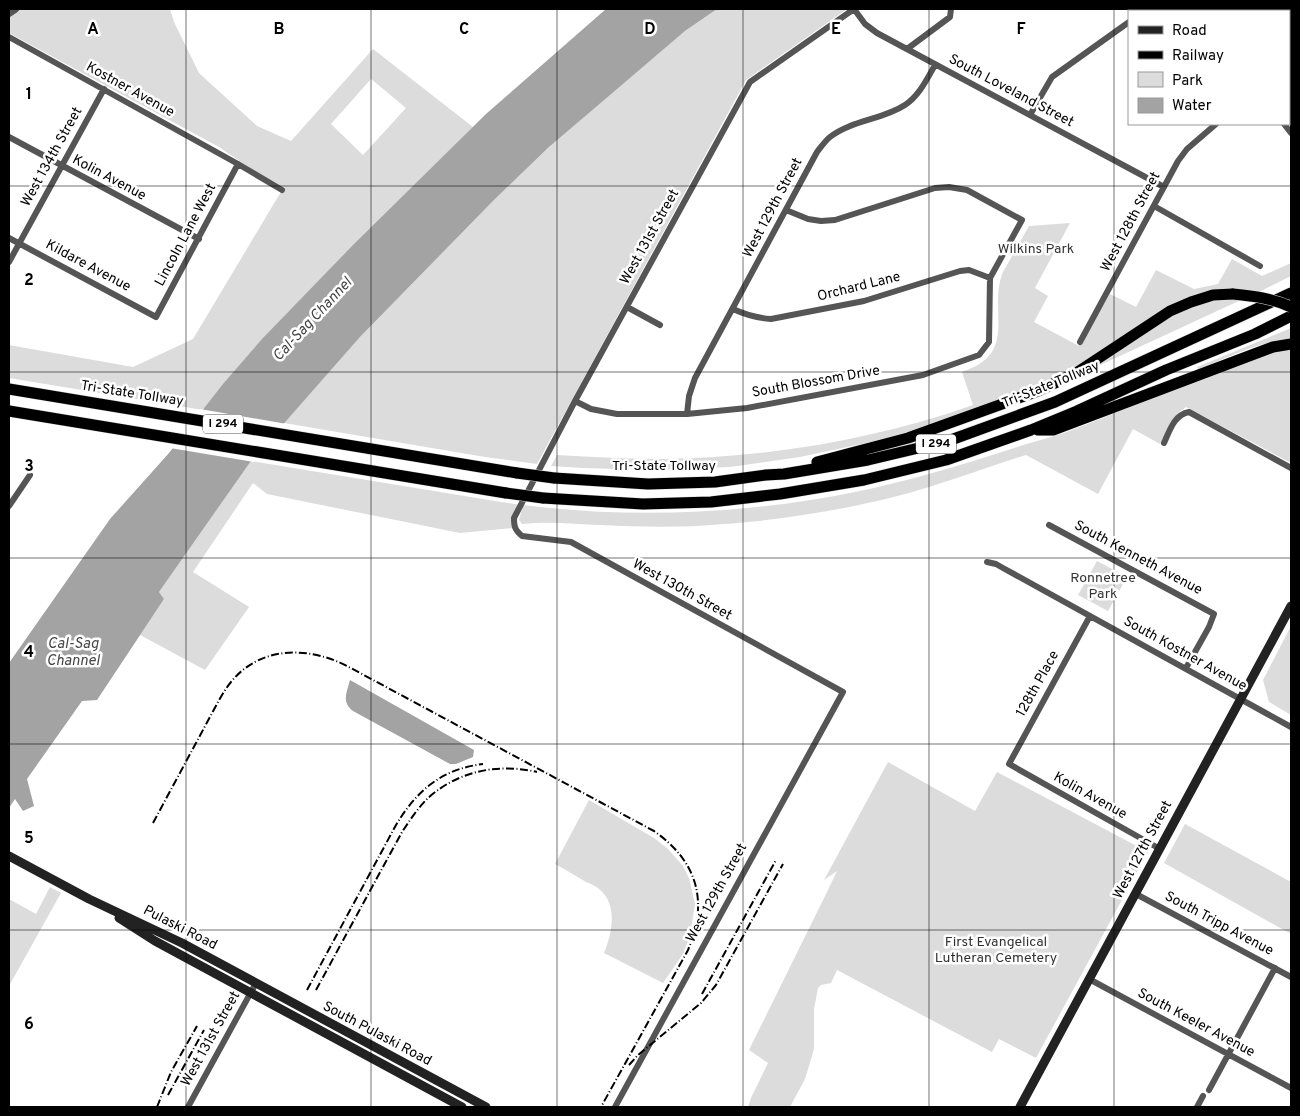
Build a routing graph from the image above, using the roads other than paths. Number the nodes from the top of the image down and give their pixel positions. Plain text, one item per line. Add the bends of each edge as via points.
1 (15, 9) edge
2 (854, 9) edge
3 (951, 9) edge
4 (9, 13) edge
5 (1128, 23) edge
6 (9, 37) edge
7 (907, 49) junction
8 (935, 65) junction
9 (104, 89) junction
10 (1030, 115) junction
11 (1215, 125) edge
12 (9, 137) edge
13 (238, 164) junction
14 (62, 166) junction
15 (1164, 187) junction
16 (282, 190) dead end
17 (1154, 206) junction
18 (786, 210) junction
19 (9, 238) edge
20 (199, 239) junction
21 (19, 243) junction
22 (9, 262) edge
23 (1260, 266) dead end
24 (990, 278) junction
25 (1291, 293) edge
26 (627, 307) junction
27 (1291, 307) edge
28 (733, 309) junction
29 (1291, 316) edge
30 (156, 317) joint
31 (1291, 321) edge
32 (660, 325) dead end
33 (1254, 334) junction
34 (1080, 342) dead end
35 (1291, 344) edge
36 (9, 389) edge
37 (575, 401) junction
38 (9, 411) edge
39 (687, 414) junction
40 (1031, 430) junction
41 (1164, 443) dead end
42 (1291, 468) edge
43 (30, 475) dead end
44 (766, 475) junction
45 (9, 506) edge
46 (514, 518) joint
47 (1049, 525) dead end
48 (987, 562) dead end
49 (1291, 606) edge
50 (1090, 616) junction
51 (1186, 668) junction
52 (843, 692) joint
53 (1240, 700) junction
54 (1291, 727) edge
55 (1009, 764) joint
56 (1160, 849) junction
57 (9, 856) edge
58 (1136, 894) junction
59 (89, 899) junction
60 (1275, 968) junction
61 (1291, 977) edge
62 (1089, 979) junction
63 (256, 983) junction
64 (251, 993) junction
65 (1228, 1054) junction
66 (1291, 1088) edge
67 (1209, 1090) dead end
68 (1203, 1096) dead end
69 (188, 1107) edge
70 (462, 1107) edge
71 (486, 1107) edge
72 (615, 1107) edge
73 (1020, 1107) edge
74 (1197, 1107) edge

1 - 4 street
2 - 7 street, South Loveland Street via 865,24
2 - 26 street, West 131st Street via 750,82
3 - 7 street via 950,17
5 - 10 street via 1052,76
6 - 9 street, Kostner Avenue
7 - 8 street, South Loveland Street
8 - 10 street, South Loveland Street
8 - 18 street, West 129th Street via 921,90 906,104 891,113 842,129 828,138
9 - 13 street, Kostner Avenue
9 - 14 street, West 134th Street
10 - 15 street, South Loveland Street
11 - 15 street, West 128th Street via 1187,149
12 - 14 street, Kolin Avenue
13 - 16 street, Kostner Avenue
13 - 20 street, Lincoln Lane West
14 - 20 street, Kolin Avenue
14 - 21 street, West 134th Street
15 - 17 street, West 128th Street
17 - 23 street
17 - 34 street, West 128th Street
18 - 24 street via 808,219 835,220 935,188 949,186 966,190 1022,220
18 - 28 street, West 129th Street
19 - 21 street, Kildare Avenue
20 - 30 street, Lincoln Lane West
21 - 22 street, West 134th Street
21 - 30 street, Kildare Avenue
24 - 28 street, Orchard Lane via 969,270 960,271 864,301 771,319 744,315
24 - 39 street, South Blossom Drive via 989,342 979,355 923,375 747,408
25 - 44 highway, Tri-State Tollway / I 294 via 1055,402 948,441 868,460
26 - 32 street
26 - 37 street, West 131st Street
27 - 44 highway, bridge via 1263,297 1233,294 1213,295 1191,302 1170,310 1076,372 1038,391 908,438
28 - 39 street, West 129th Street via 695,378
29 - 33 highway, I 294
31 - 33 highway
33 - 40 highway, I 294
35 - 40 highway via 1273,347 1053,430
36 - 44 highway, Tri-State Tollway / I 294, bridge via 554,478 658,484 715,482
37 - 39 street, South Blossom Drive via 591,409 617,414
37 - 46 street, West 131st Street
38 - 40 highway, I 294, bridge via 506,493 625,503 711,502 864,480 946,460
41 - 42 street via 1174,422 1182,413 1189,412
43 - 45 street
46 - 52 street, West 130th Street via 514,528 522,536 571,542
47 - 51 street, South Kenneth Avenue via 1214,614
48 - 50 street, South Kostner Avenue
49 - 53 main road, West 127th Street
50 - 51 street, South Kostner Avenue
50 - 55 street, 128th Place
51 - 53 street, South Kostner Avenue
52 - 72 street, West 129th Street
53 - 54 street, South Kostner Avenue
53 - 56 main road, West 127th Street
55 - 56 street, Kolin Avenue
56 - 58 main road, West 127th Street
57 - 59 main road, Pulaski Road
58 - 60 street, South Tripp Avenue
58 - 62 main road, West 127th Street
59 - 63 main road, Pulaski Road via 161,932
59 - 64 main road, Pulaski Road via 155,941
60 - 61 street, South Tripp Avenue
60 - 65 street
62 - 65 street, South Keeler Avenue
62 - 73 main road, West 127th Street
63 - 64 street, West 131st Street
63 - 71 main road, South Pulaski Road
64 - 69 street, West 131st Street
64 - 70 main road, South Pulaski Road
65 - 66 street, South Keeler Avenue
65 - 67 street
68 - 74 street

